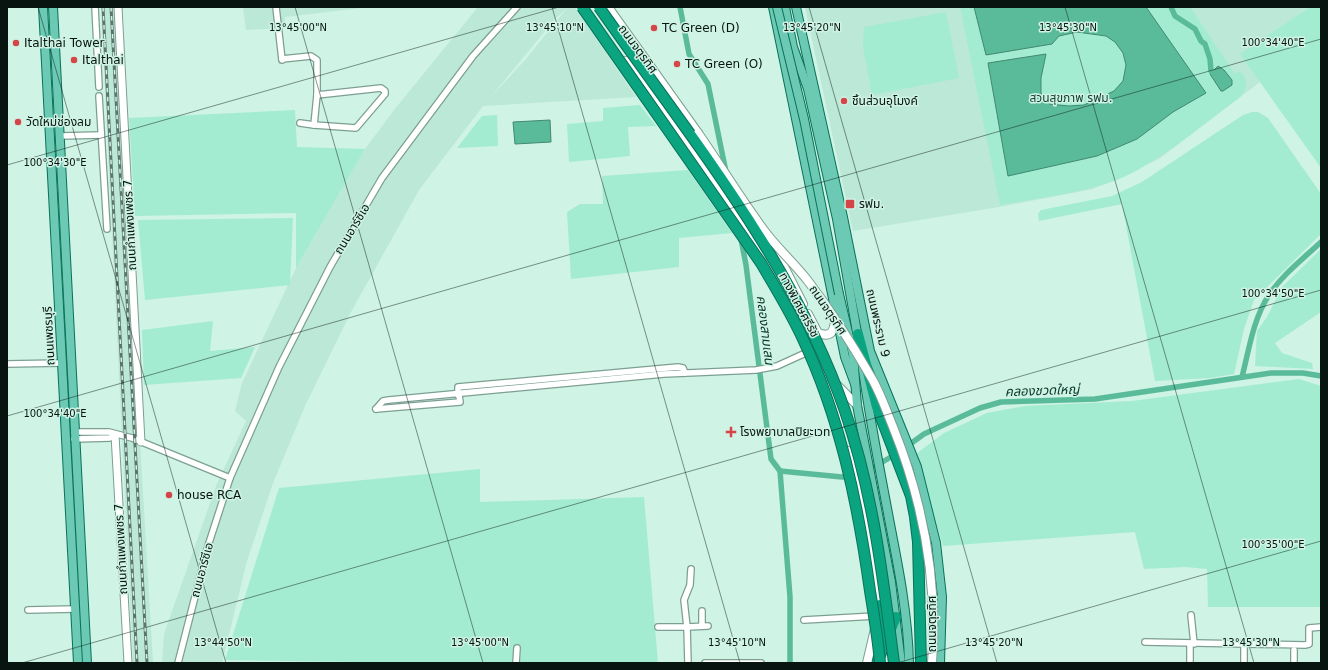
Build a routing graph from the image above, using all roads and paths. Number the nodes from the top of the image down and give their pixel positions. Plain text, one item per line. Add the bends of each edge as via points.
1 (43, 7) edge
2 (53, 7) edge
3 (95, 7) edge
4 (118, 7) edge
5 (276, 7) edge
6 (517, 7) edge
7 (582, 7) edge
8 (588, 7) edge
9 (599, 7) edge
10 (608, 7) edge
11 (773, 7) edge
12 (778, 7) edge
13 (785, 7) edge
14 (795, 7) edge
15 (99, 88) dead end
16 (808, 89) junction
17 (317, 95) junction
18 (99, 96) dead end
19 (300, 123) dead end
20 (314, 125) junction
21 (100, 135) junction
22 (60, 139) junction
23 (51, 142) junction
24 (828, 182) junction
25 (811, 185) junction
26 (831, 195) junction
27 (813, 198) junction
28 (836, 219) junction
29 (107, 229) dead end
30 (767, 233) junction
31 (850, 252) junction
32 (836, 315) junction
33 (818, 333) junction
34 (858, 334) junction
35 (813, 349) junction
36 (870, 351) junction
37 (62, 363) junction
38 (7, 364) edge
39 (642, 369) junction
40 (822, 371) junction
41 (685, 373) junction
42 (642, 376) junction
43 (564, 380) junction
44 (521, 381) junction
45 (855, 384) junction
46 (477, 386) junction
47 (522, 388) junction
48 (477, 393) junction
49 (459, 394) junction
50 (857, 405) junction
51 (877, 407) junction
52 (74, 435) junction
53 (115, 435) junction
54 (142, 442) junction
55 (230, 478) junction
56 (692, 569) dead end
57 (880, 605) junction
58 (28, 610) dead end
59 (75, 610) junction
60 (702, 611) dead end
61 (1191, 615) dead end
62 (878, 616) junction
63 (896, 617) junction
64 (804, 620) dead end
65 (658, 627) dead end
66 (687, 627) junction
67 (1321, 627) edge
68 (1145, 642) dead end
69 (1192, 644) junction
70 (884, 645) junction
71 (1244, 645) junction
72 (517, 648) dead end
73 (1294, 650) dead end
74 (78, 663) edge
75 (86, 663) edge
76 (128, 663) edge
77 (178, 663) edge
78 (516, 663) edge
79 (688, 663) edge
80 (705, 663) edge
81 (761, 663) edge
82 (867, 663) edge
83 (878, 663) edge
84 (894, 663) edge
85 (901, 663) edge
86 (910, 663) edge
87 (921, 663) edge
88 (932, 663) edge
89 (940, 663) edge
90 (1190, 663) edge
91 (1244, 663) edge
92 (1294, 663) edge

1 - 23 main road, ถนนเพชรบุรี
2 - 22 main road, ถนนเพชรบุรี
3 - 15 street
4 - 54 street, ถนนกำแพงเพชร 7
5 - 17 street via 282,59 315,57
6 - 55 street, ถนนอาร์ซีเอ via 473,56 382,178 320,286 279,367
7 - 83 highway, ทางพิเศษศรีรัช, bridge via 761,263 802,337 837,428 851,482 863,536
8 - 35 main road, ถนนจตุรทิศ via 768,265
9 - 84 highway, ทางพิเศษศรีรัช, bridge via 756,229 781,269 819,346 845,411 868,494 878,541
10 - 30 main road, ถนนจตุรทิศ, bridge
11 - 25 main road
12 - 45 main road, bridge via 853,354
13 - 16 main road, ถนนพระราม 9 via 793,47
14 - 16 main road
14 - 31 main road, ถนนพระราม 9
16 - 24 main road, ถนนพระราม 9
17 - 20 street
17 - 20 street via 381,88 385,91 356,128
18 - 21 street
19 - 20 street
21 - 22 street
21 - 29 street
22 - 23 main road
22 - 52 main road, ถนนเพชรบุรี
23 - 37 main road, ถนนเพชรบุรี
24 - 25 main road via 820,189 815,189
24 - 26 main road, ถนนพระราม 9
25 - 27 main road
26 - 27 main road via 820,192
26 - 28 main road, ถนนพระราม 9
27 - 32 main road
28 - 31 main road
28 - 34 main road, ถนนพระราม 9
30 - 33 main road, bridge
30 - 88 main road, ถนนจตุรทิศ, bridge via 808,280 854,348 872,378 897,438 911,476 925,528 932,575
31 - 36 main road, ถนนพระราม 9
32 - 33 main road via 834,329 830,334 825,336
32 - 45 main road via 845,357
33 - 35 main road via 819,341
34 - 51 highway
34 - 86 main road, ถนนพระราม 9 via 871,427 900,574
35 - 40 main road, ถนนจตุรทิศ
35 - 41 street via 767,368
36 - 51 main road
36 - 89 main road, ถนนพระราม 9 via 918,467 936,543 942,612
37 - 38 street
37 - 59 main road, ถนนเพชรบุรี
39 - 41 street via 678,367 683,368
39 - 42 street
39 - 43 street
40 - 50 main road
40 - 57 main road, ถนนจตุรทิศ via 835,405 857,484
41 - 42 street
42 - 43 street
43 - 44 street
43 - 47 street
44 - 46 street
44 - 47 street
45 - 50 main road
46 - 48 street
46 - 49 street via 458,387
47 - 48 street
48 - 49 street
49 - 49 street via 460,402 376,409 383,401
50 - 63 main road
51 - 87 highway via 911,496 915,517
52 - 53 street via 109,432
52 - 75 main road, ถนนเพชรบุรี
53 - 54 street
53 - 76 street, ถนนกำแพงเพชร 7
54 - 55 street
55 - 77 street, ถนนอาร์ซีเอ via 208,546
56 - 66 street via 690,585 684,600
57 - 62 main road
57 - 70 highway
58 - 59 street
59 - 74 main road, ถนนเพชรบุรี
60 - 66 street via 705,626
61 - 69 street
62 - 64 street
62 - 82 main road
63 - 70 highway
63 - 85 main road
65 - 66 street
66 - 79 street
67 - 71 street via 1310,628 1309,644
68 - 69 street
69 - 71 street
69 - 90 street
70 - 83 highway
71 - 91 street
72 - 78 street
73 - 92 street
80 - 81 street

